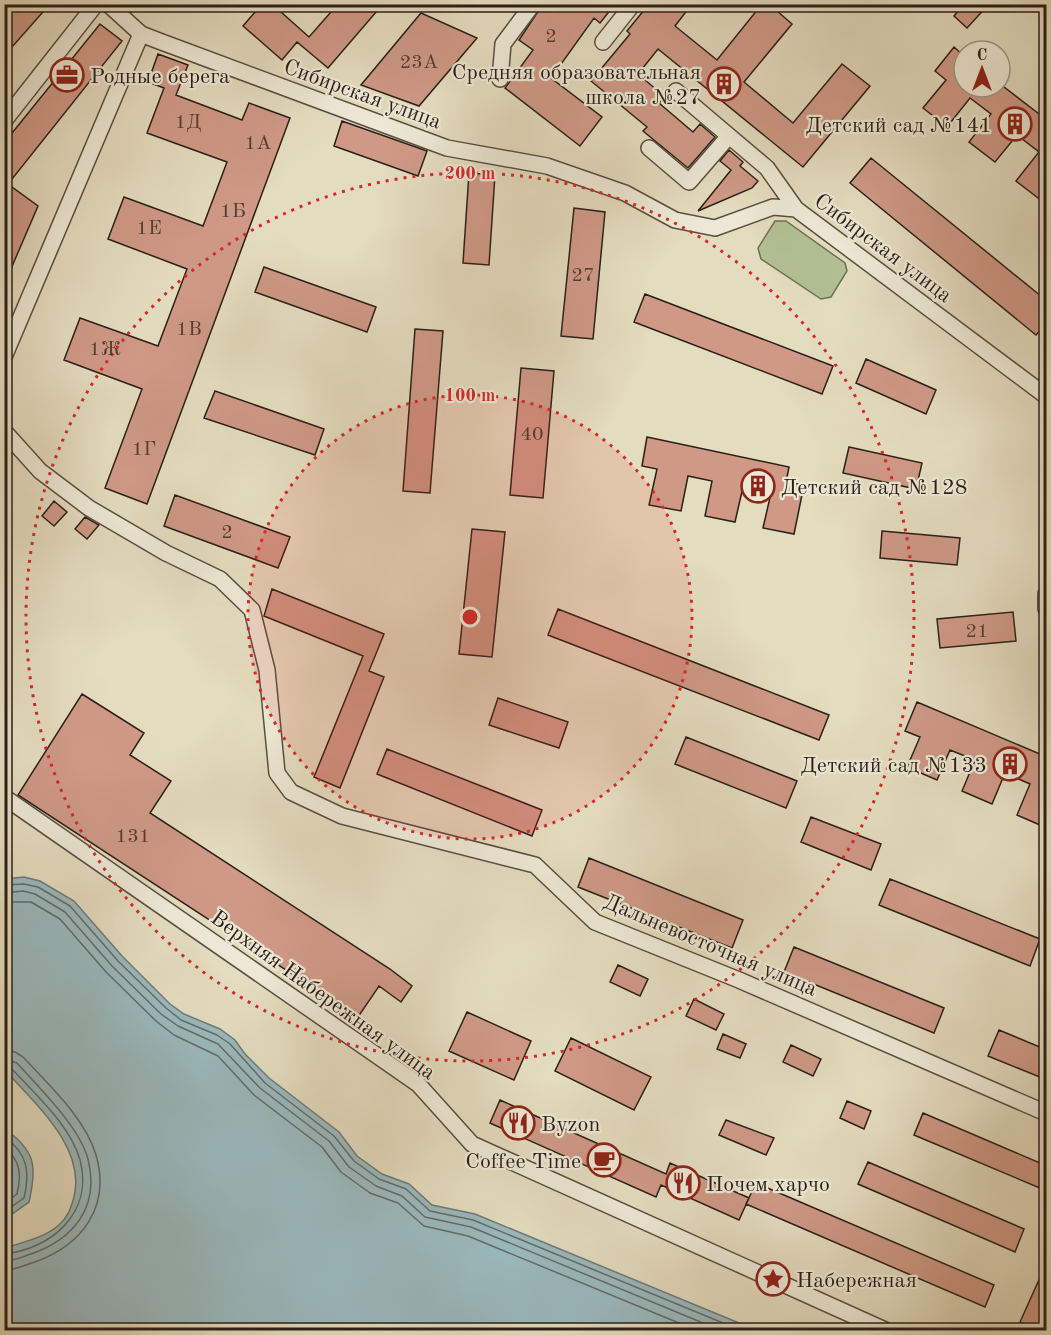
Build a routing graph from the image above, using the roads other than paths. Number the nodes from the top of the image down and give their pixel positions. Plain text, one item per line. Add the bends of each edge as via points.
1 (96, 4) edge
2 (108, 4) edge
3 (533, 4) edge
4 (633, 4) edge
5 (141, 34) junction
6 (603, 42) dead end
7 (500, 79) dead end
8 (676, 91) dead end
9 (4, 121) edge
10 (729, 136) junction
11 (649, 148) dead end
12 (796, 209) junction
13 (4, 357) edge
14 (1047, 396) edge
15 (4, 431) edge
16 (1047, 594) edge
17 (1047, 609) edge
18 (4, 797) edge
19 (1047, 1113) edge
20 (885, 1330) edge

1 - 9 street
2 - 5 street, Сибирская улица
3 - 7 street via 503,44
4 - 6 street
5 - 12 street, Сибирская улица via 447,148 547,166 614,189 675,220 715,228 773,207
5 - 13 street
8 - 10 street
10 - 11 street via 689,182
10 - 12 street via 768,168
12 - 14 street, Сибирская улица
15 - 19 street, Дальневосточная улица via 40,471 89,508 166,554 220,579 252,610 267,670 278,773 291,792 342,816 536,865 595,922
16 - 17 street
18 - 20 street, Верхняя Набережная улица via 418,1084 472,1144

